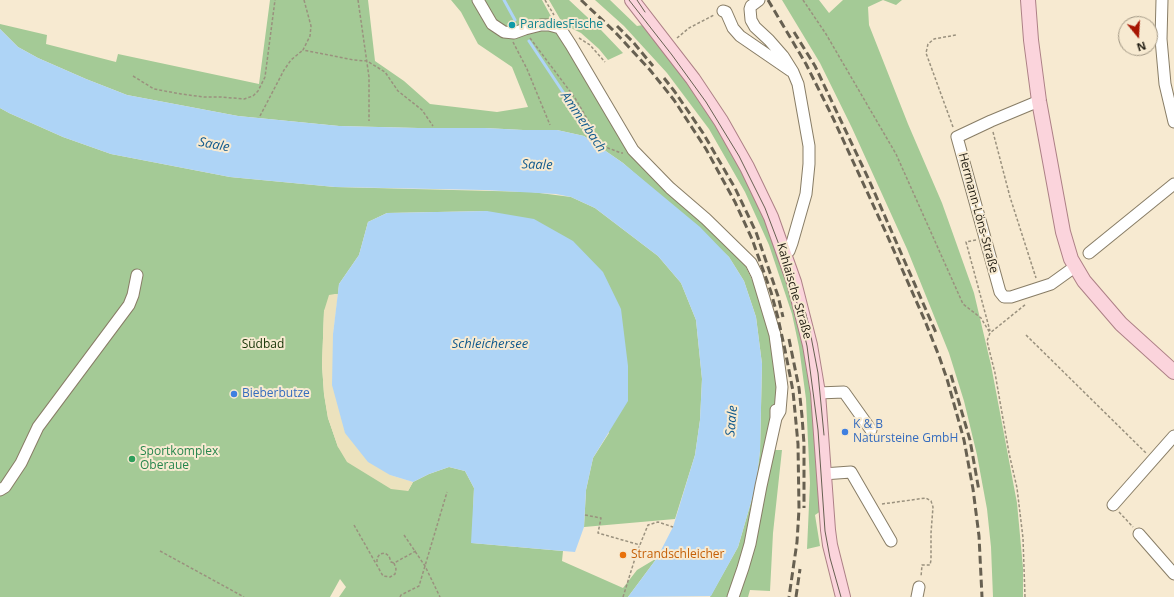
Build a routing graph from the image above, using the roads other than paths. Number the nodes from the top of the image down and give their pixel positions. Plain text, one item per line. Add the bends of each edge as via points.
1 (478, 0) edge
2 (632, 0) edge
3 (1028, 0) edge
4 (1162, 0) edge
5 (755, 3) edge
6 (723, 11) road end
7 (793, 72) junction
8 (1039, 101) junction
9 (1174, 122) edge
10 (1174, 184) edge
11 (1089, 253) dead end
12 (784, 254) junction
13 (1076, 266) junction
14 (137, 275) dead end
15 (1174, 372) edge
16 (818, 393) junction
17 (871, 430) dead end
18 (1174, 436) edge
19 (823, 474) junction
20 (0, 490) edge
21 (1113, 505) dead end
22 (1139, 534) dead end
23 (891, 541) dead end
24 (1174, 574) edge
25 (733, 597) edge
26 (843, 597) edge

1 - 25 street via 492,24 509,34 541,25 560,28 632,150 751,263 757,275 775,334 782,387 750,544
2 - 12 main road, Kahlaische Straße via 693,79 721,121 771,217
3 - 8 main road
4 - 9 street via 1161,39 1165,84
5 - 7 street via 749,12 752,23 783,56
6 - 7 street via 740,36
7 - 12 street via 807,128 809,164 806,194 790,248
8 - 13 main road via 1063,232 1071,259
8 - 13 street, Hermann-Löns-Straße via 957,137 1000,292 1004,297 1051,284
10 - 11 street
12 - 16 main road, Kahlaische Straße via 794,282 810,346
13 - 15 main road via 1084,281 1121,324
14 - 20 street via 129,306 38,427 21,463 5,487
16 - 17 street via 844,392
16 - 19 main road, Kahlaische Straße
18 - 21 street
19 - 23 street via 851,472
19 - 26 main road, Kahlaische Straße via 830,545
22 - 24 street

